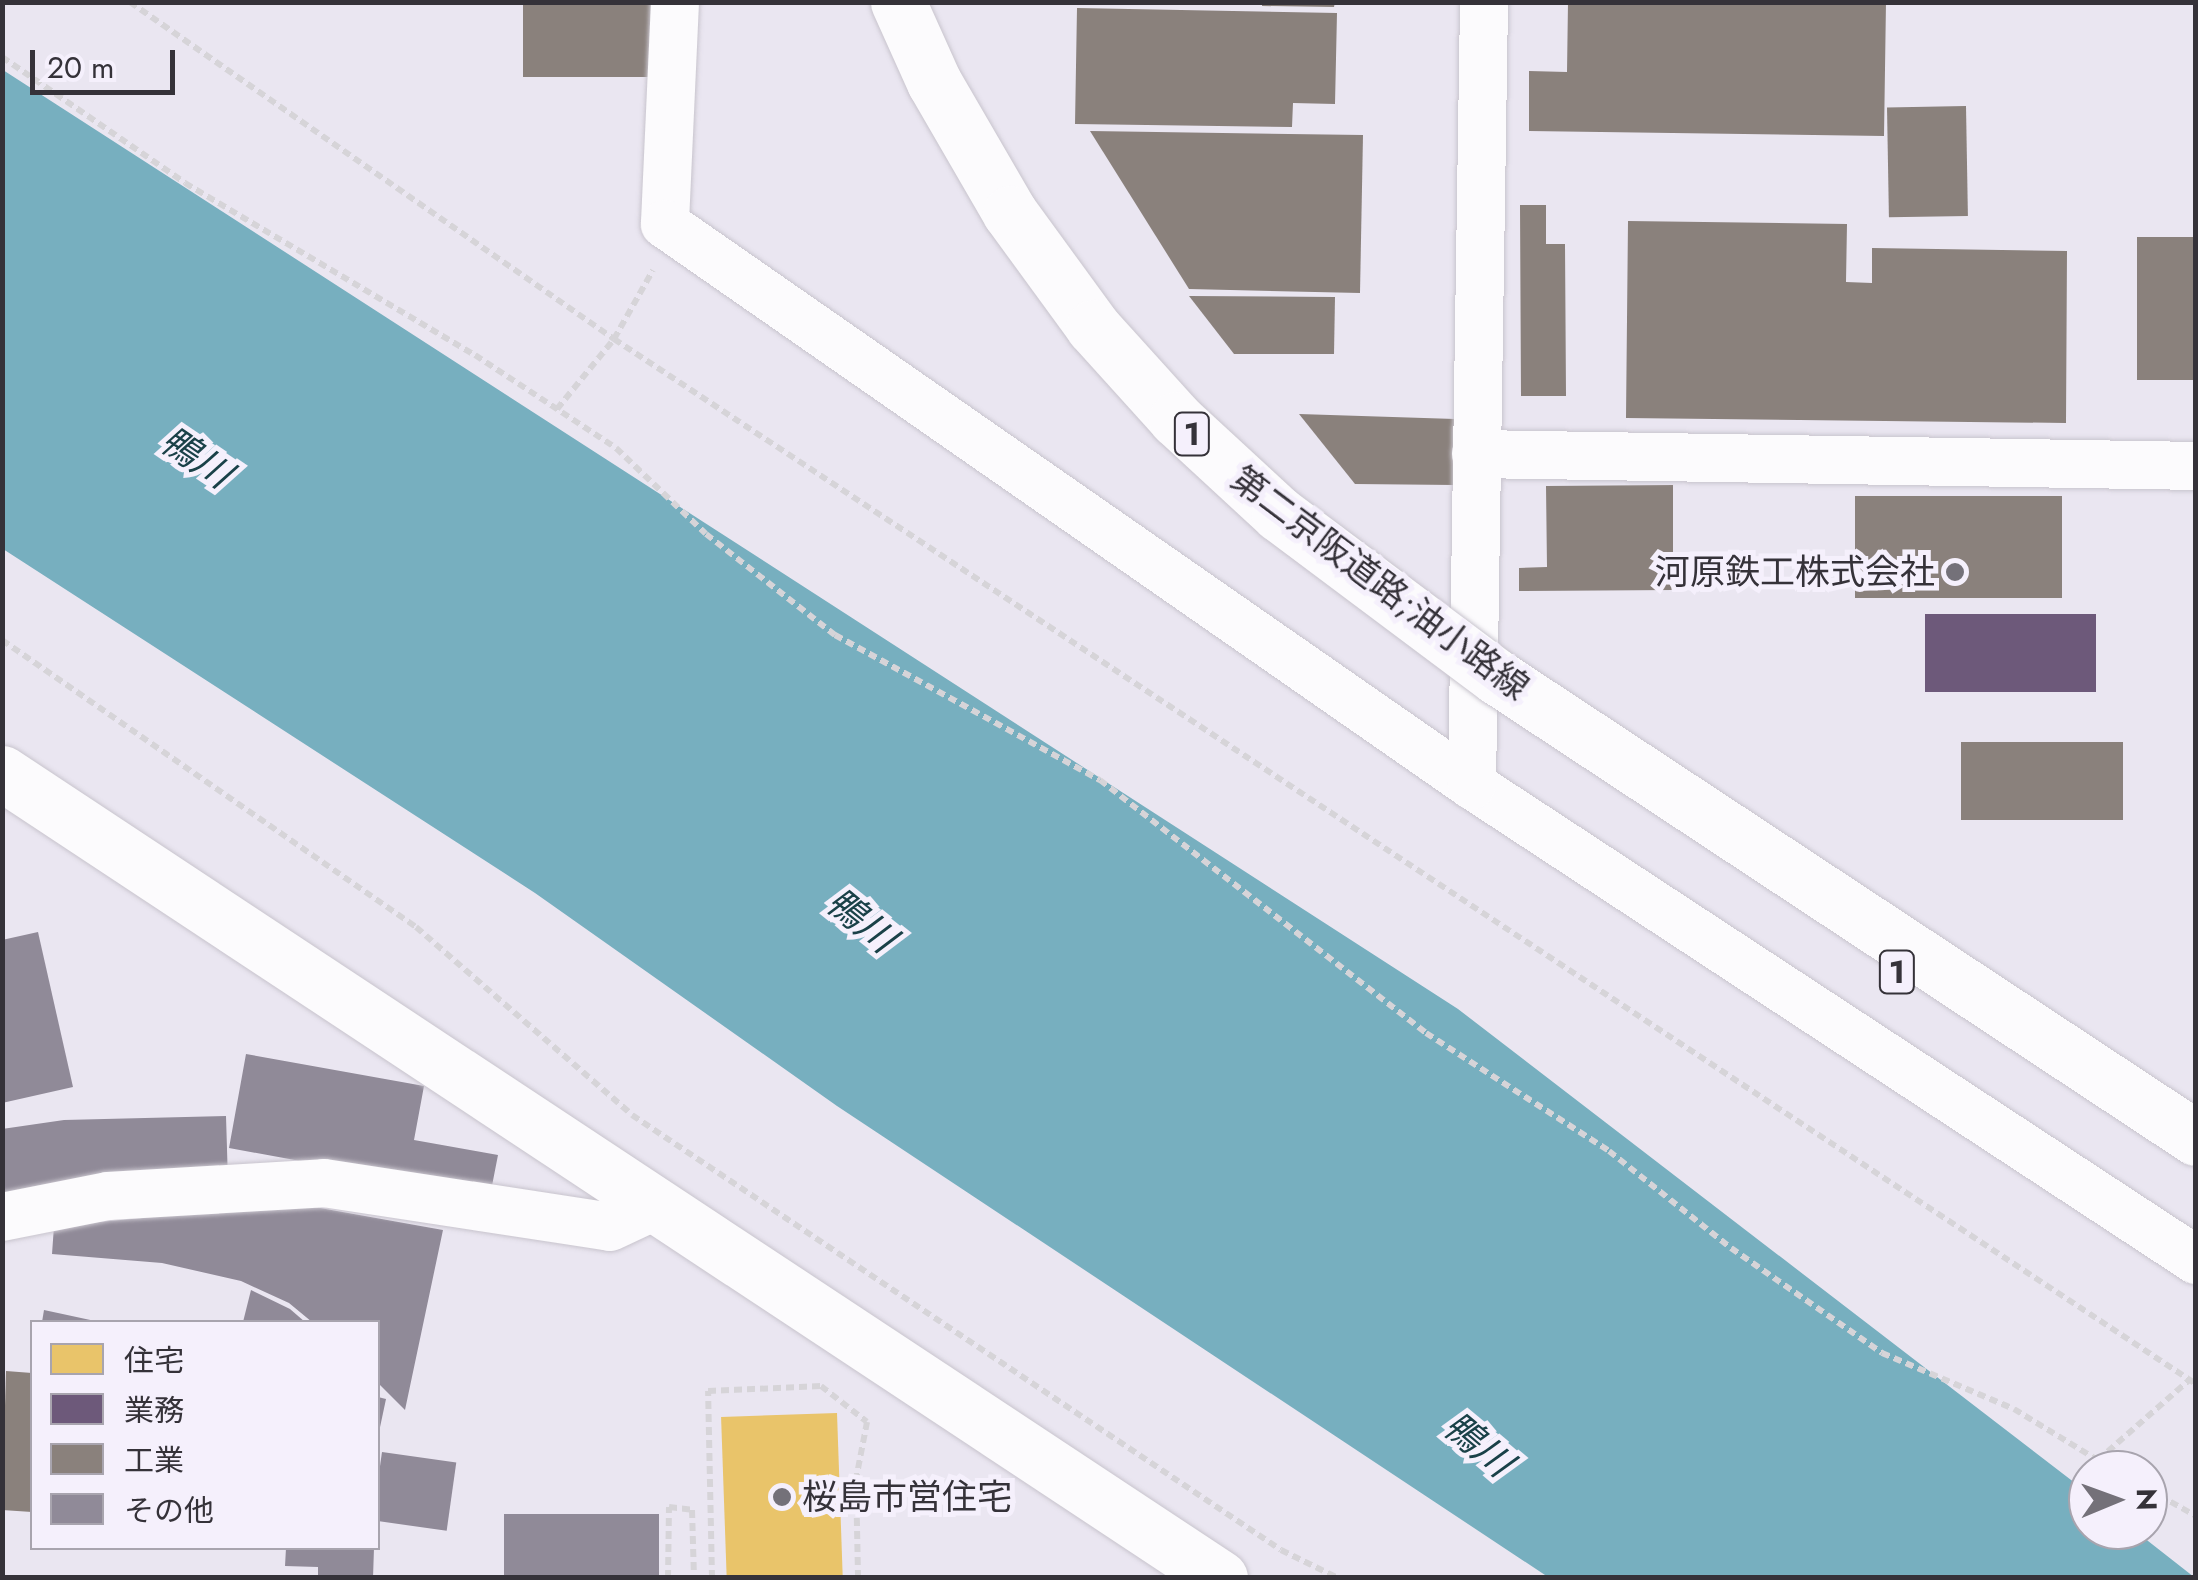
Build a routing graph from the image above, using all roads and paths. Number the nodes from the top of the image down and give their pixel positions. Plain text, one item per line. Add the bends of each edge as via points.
1 (130, 2) edge
2 (674, 2) edge
3 (898, 2) edge
4 (1484, 2) edge
5 (2, 56) edge
6 (675, 230) junction
7 (614, 339) junction
8 (557, 408) junction
9 (1476, 454) junction
10 (2196, 466) edge
11 (2, 640) edge
12 (1611, 751) junction
13 (2, 774) edge
14 (1472, 785) junction
15 (2196, 1138) edge
16 (2196, 1175) edge
17 (655, 1206) junction
18 (2, 1217) edge
19 (2196, 1260) edge
20 (2192, 1382) edge
21 (2081, 1450) edge
22 (2110, 1450) edge
23 (2168, 1500) edge
24 (2196, 1516) edge
25 (668, 1578) edge
26 (694, 1578) edge
27 (712, 1578) edge
28 (858, 1578) edge
29 (1220, 1578) edge
30 (1338, 1578) edge

1 - 7 path
2 - 6 street via 665,224
3 - 12 main road, 第二京阪道路;油小路線 / 1, bridge via 934,82 1010,213 1093,328 1176,419 1323,548 1497,677
4 - 9 street
5 - 8 path via 185,183
6 - 7 path
6 - 14 street
7 - 8 path
7 - 20 path
8 - 21 path via 616,448 706,534 836,635 1100,780 1426,1033 1609,1151 1882,1353 2014,1410
9 - 10 street
9 - 14 street
11 - 30 path via 416,926 632,1116 1265,1540
12 - 15 main road, 第二京阪道路;油小路線 / 1, bridge
12 - 16 main road, 第二京阪道路;油小路線 / 1, bridge via 1878,959
13 - 17 main road
14 - 19 street
17 - 18 street via 610,1227 324,1182 108,1196
17 - 29 main road
20 - 22 path
23 - 24 path
25 - 26 path via 669,1507 692,1510
27 - 28 path via 708,1391 821,1386 867,1422 856,1479

